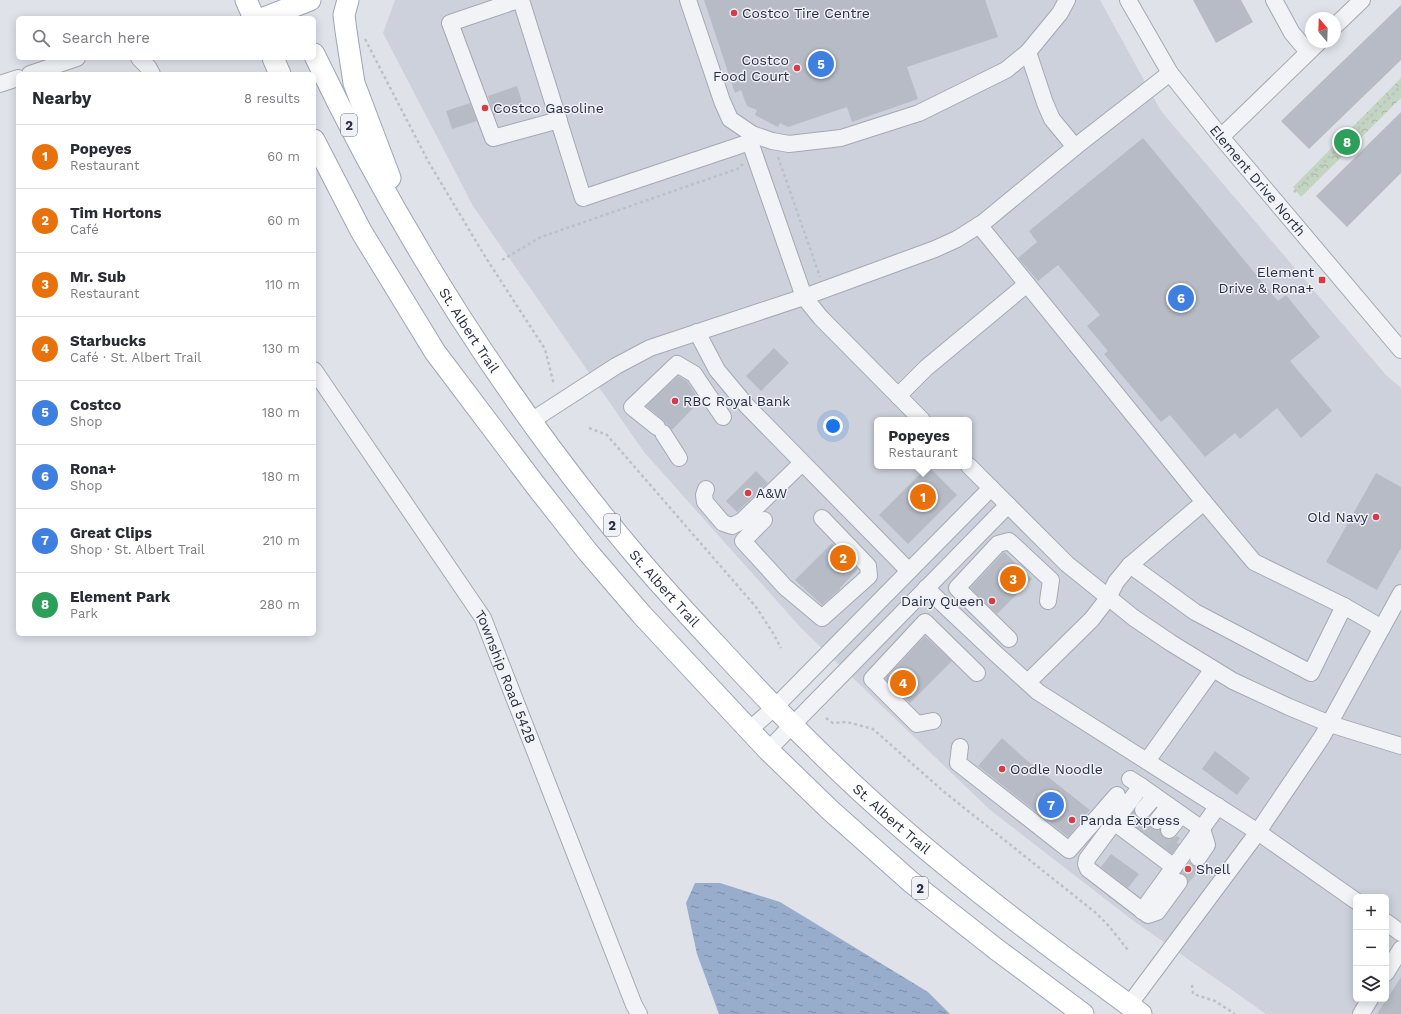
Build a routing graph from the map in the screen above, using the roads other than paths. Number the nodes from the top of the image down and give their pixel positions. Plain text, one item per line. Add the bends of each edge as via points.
1 (246, 0) edge
2 (348, 0) edge
3 (519, 0) edge
4 (688, 0) edge
5 (1068, 0) edge
6 (1128, 0) edge
7 (1274, 0) edge
8 (1362, 0) edge
9 (296, 6) edge
10 (253, 16) edge
11 (269, 16) edge
12 (1341, 20) edge
13 (1305, 42) edge
14 (1312, 48) edge
15 (1028, 52) junction
16 (316, 58) edge
17 (71, 60) edge
18 (141, 60) edge
19 (274, 60) edge
20 (36, 72) edge
21 (151, 72) edge
22 (279, 72) edge
23 (1170, 73) junction
24 (16, 79) edge
25 (0, 84) edge
26 (559, 120) junction
27 (1222, 137) junction
28 (751, 140) junction
29 (316, 144) edge
30 (1075, 147) junction
31 (387, 194) junction
32 (979, 225) junction
33 (1027, 284) junction
34 (804, 297) junction
35 (697, 332) junction
36 (1401, 350) edge
37 (316, 373) edge
38 (898, 396) junction
39 (919, 417) edge
40 (723, 418) dead end
41 (531, 421) junction
42 (679, 458) dead end
43 (802, 463) junction
44 (972, 469) edge
45 (991, 488) junction
46 (706, 489) dead end
47 (1204, 502) junction
48 (1008, 505) junction
49 (822, 518) dead end
50 (764, 520) dead end
51 (1130, 565) junction
52 (909, 571) junction
53 (926, 588) junction
54 (1401, 593) edge
55 (1108, 598) junction
56 (1048, 601) dead end
57 (1344, 606) junction
58 (1382, 628) junction
59 (1009, 639) dead end
60 (1213, 669) junction
61 (977, 672) dead end
62 (1028, 682) junction
63 (774, 708) junction
64 (932, 721) dead end
65 (1330, 724) junction
66 (792, 726) junction
67 (749, 730) junction
68 (960, 746) dead end
69 (1401, 746) edge
70 (768, 750) junction
71 (1147, 761) junction
72 (1116, 795) dead end
73 (1155, 796) junction
74 (1218, 806) junction
75 (1144, 810) tunnel mouth
76 (1175, 810) junction
77 (1114, 822) junction
78 (1163, 826) tunnel mouth
79 (1202, 829) junction
80 (1258, 832) junction
81 (1198, 858) tunnel mouth
82 (1176, 874) junction
83 (1353, 899) edge
84 (1389, 924) edge
85 (1401, 933) edge
86 (1401, 949) edge
87 (1389, 968) edge
88 (1368, 1002) edge
89 (1135, 1010) edge
90 (639, 1014) edge
91 (1083, 1014) edge
92 (1361, 1014) edge

1 - 10 main road
2 - 31 main road via 344,15 350,65 354,83 390,177
3 - 26 street
3 - 26 street via 450,23 493,138
4 - 28 street via 725,111
5 - 15 street
6 - 23 street, Element Drive North
7 - 13 street via 1292,33
8 - 12 street
9 - 11 main road
14 - 27 street
15 - 28 street via 1006,70 919,113 840,138 789,144
15 - 30 street via 1052,119
16 - 31 main road, St. Albert Trail / 2
17 - 20 street
18 - 21 street
19 - 22 main road
23 - 27 street, Element Drive North
23 - 30 street
24 - 25 street
26 - 28 street via 583,198
27 - 36 street, Element Drive North
28 - 34 street
29 - 67 main road, 2 via 361,231 394,287 435,352 487,423 587,552
30 - 32 street
31 - 41 main road, St. Albert Trail / 2 via 443,289
32 - 33 street
32 - 34 street via 935,249
33 - 38 street via 926,368
33 - 47 street
34 - 35 street
34 - 38 street via 821,318
35 - 41 street via 634,356
35 - 43 street via 717,370 747,406
37 - 90 street, Township Road 542B via 483,618
38 - 39 street
40 - 42 street via 694,374 676,364 632,407 660,430
41 - 63 main road, St. Albert Trail / 2 via 636,556
43 - 46 street via 742,521 732,526 723,523 705,502
43 - 52 street
44 - 45 street
45 - 48 street
45 - 52 street
47 - 51 street
47 - 57 street via 1254,562
48 - 53 street
48 - 55 street via 1067,564
49 - 50 street via 868,566 869,576 822,618 785,587 743,541
51 - 55 street via 1116,582
51 - 57 street via 1195,612 1310,673
52 - 63 street
53 - 62 street
53 - 66 street
54 - 58 street
55 - 60 street via 1134,618
55 - 62 street via 1092,619
56 - 59 street via 1050,580 1009,541 998,544 957,588
57 - 58 street
58 - 65 street
60 - 65 street via 1240,684
60 - 71 street
61 - 64 street via 925,622 872,679 917,724
62 - 71 street via 1038,692
63 - 66 main road, St. Albert Trail / 2
63 - 67 street
65 - 69 street
65 - 80 street
66 - 70 street
66 - 89 main road, St. Albert Trail / 2 via 897,824 1016,921
67 - 70 main road, 2
68 - 72 street via 958,763 1069,850
70 - 91 main road, 2 via 830,810 911,882
71 - 74 street
73 - 75 street
73 - 76 street
73 - 77 street via 1135,783
74 - 79 street
74 - 80 street
76 - 78 street
76 - 79 street
77 - 82 street via 1149,843
77 - 82 street via 1087,859 1088,869 1142,911
79 - 81 street via 1207,845
79 - 82 street
80 - 83 street
80 - 89 street
84 - 85 street
86 - 87 street
88 - 92 street

